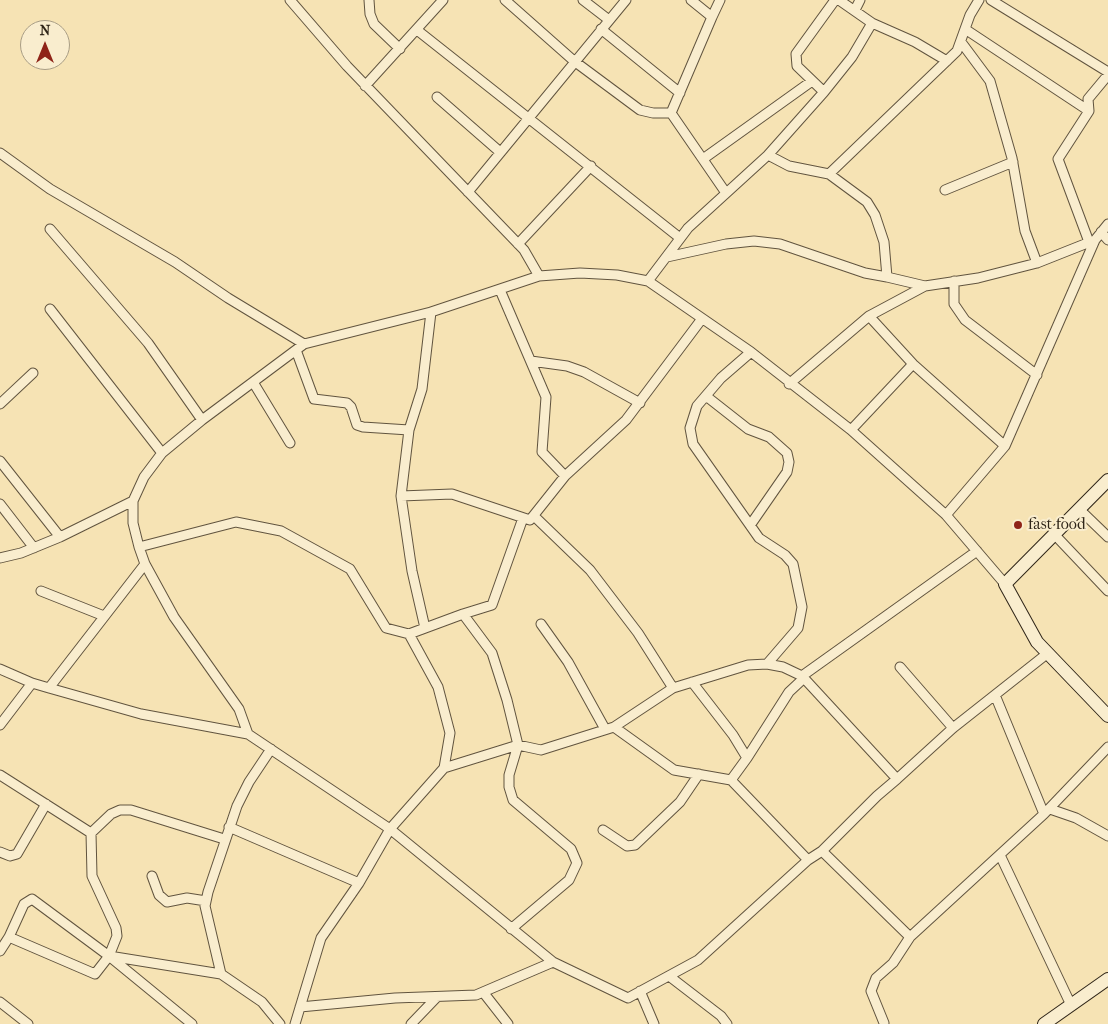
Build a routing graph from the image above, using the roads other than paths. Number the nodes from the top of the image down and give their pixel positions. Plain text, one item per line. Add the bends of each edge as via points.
1 (290, 0) edge
2 (369, 0) edge
3 (443, 0) edge
4 (505, 0) edge
5 (583, 0) edge
6 (626, 0) edge
7 (691, 0) edge
8 (837, 0) edge
9 (860, 0) edge
10 (979, 0) edge
11 (992, 0) edge
12 (718, 1) edge
13 (855, 10) junction
14 (712, 17) junction
15 (609, 20) junction
16 (872, 23) junction
17 (601, 29) junction
18 (965, 29) junction
19 (417, 30) junction
20 (961, 42) junction
21 (400, 48) junction
22 (574, 61) junction
23 (947, 61) junction
24 (1108, 73) edge
25 (812, 81) junction
26 (365, 86) junction
27 (824, 92) junction
28 (680, 93) junction
29 (437, 97) dead end
30 (1089, 111) junction
31 (671, 113) junction
32 (528, 118) junction
33 (500, 152) junction
34 (0, 153) edge
35 (768, 155) junction
36 (703, 159) junction
37 (1013, 162) junction
38 (591, 166) junction
39 (829, 174) junction
40 (945, 190) dead end
41 (468, 192) junction
42 (726, 193) junction
43 (1108, 224) edge
44 (50, 229) dead end
45 (1101, 232) junction
46 (680, 238) junction
47 (1108, 240) edge
48 (1092, 241) junction
49 (518, 244) junction
50 (668, 257) junction
51 (1037, 263) junction
52 (539, 276) junction
53 (887, 277) junction
54 (648, 281) junction
55 (954, 281) junction
56 (925, 286) junction
57 (500, 290) junction
58 (50, 310) dead end
59 (431, 312) junction
60 (869, 316) junction
61 (701, 320) junction
62 (304, 344) junction
63 (296, 350) junction
64 (751, 352) junction
65 (531, 361) junction
66 (913, 364) junction
67 (33, 373) dead end
68 (1037, 376) junction
69 (254, 382) junction
70 (789, 384) junction
71 (706, 396) junction
72 (640, 403) junction
73 (0, 404) edge
74 (202, 420) junction
75 (409, 430) junction
76 (851, 430) junction
77 (290, 443) dead end
78 (1005, 446) junction
79 (162, 453) junction
80 (0, 461) edge
81 (565, 476) junction
82 (1108, 480) edge
83 (401, 496) junction
84 (133, 501) junction
85 (0, 504) edge
86 (1079, 509) junction
87 (946, 515) junction
88 (534, 516) junction
89 (524, 518) junction
90 (751, 524) junction
91 (1054, 534) junction
92 (60, 537) junction
93 (1108, 537) edge
94 (139, 547) junction
95 (34, 548) junction
96 (977, 552) junction
97 (0, 558) edge
98 (145, 564) junction
99 (1005, 584) junction
100 (41, 591) dead end
101 (1108, 591) edge
102 (463, 614) junction
103 (104, 616) junction
104 (542, 624) dead end
105 (425, 628) junction
106 (409, 634) junction
107 (1048, 653) junction
108 (767, 664) junction
109 (900, 667) dead end
110 (0, 669) edge
111 (803, 677) junction
112 (692, 682) junction
113 (32, 683) junction
114 (49, 688) junction
115 (673, 688) junction
116 (995, 695) junction
117 (1108, 716) edge
118 (0, 725) edge
119 (609, 728) junction
120 (952, 728) junction
121 (248, 734) junction
122 (518, 745) junction
123 (1108, 747) edge
124 (271, 749) junction
125 (747, 758) junction
126 (444, 768) junction
127 (699, 774) junction
128 (0, 775) edge
129 (897, 779) junction
130 (731, 780) junction
131 (46, 804) junction
132 (1047, 811) junction
133 (229, 827) junction
134 (390, 829) junction
135 (603, 830) dead end
136 (92, 833) junction
137 (1108, 836) edge
138 (224, 839) junction
139 (822, 851) junction
140 (0, 852) edge
141 (1000, 855) junction
142 (808, 860) junction
143 (152, 876) dead end
144 (359, 883) junction
145 (206, 901) junction
146 (512, 929) junction
147 (9, 937) junction
148 (910, 937) junction
149 (0, 951) edge
150 (109, 956) junction
151 (553, 962) junction
152 (221, 974) junction
153 (669, 976) junction
154 (1108, 979) edge
155 (640, 991) junction
156 (483, 992) junction
157 (437, 997) junction
158 (0, 1002) edge
159 (1071, 1004) junction
160 (300, 1007) junction
161 (884, 1023) dead end
162 (28, 1024) edge
163 (192, 1024) edge
164 (280, 1024) edge
165 (295, 1024) edge
166 (411, 1024) edge
167 (508, 1024) edge
168 (654, 1024) edge
169 (727, 1024) edge
170 (1044, 1024) edge

1 - 26 street
2 - 21 street via 374,24
3 - 19 street
4 - 22 street
5 - 15 street
6 - 15 street
7 - 14 street
8 - 13 street
8 - 25 street via 796,54 797,66
9 - 13 street
10 - 18 street
11 - 24 street
12 - 14 street
13 - 16 street
14 - 28 street
15 - 17 street
16 - 23 street via 924,46
16 - 27 street
17 - 22 street
17 - 28 street
18 - 20 street
18 - 30 street
19 - 21 street
19 - 32 street
20 - 23 street
20 - 37 street via 990,81
21 - 26 street
22 - 31 street via 640,110
22 - 32 street
23 - 39 street
24 - 30 street via 1088,99
25 - 27 street
25 - 36 street
26 - 41 street
27 - 35 street
28 - 31 street
29 - 33 street
30 - 48 street via 1058,159
31 - 36 street
32 - 33 street
32 - 38 street
33 - 41 street
34 - 62 street via 50,189 176,262
35 - 39 street via 789,166
35 - 42 street
36 - 42 street
37 - 40 street
37 - 51 street via 1025,232
38 - 46 street
38 - 49 street
39 - 53 street via 867,202 875,215 884,242
41 - 49 street
42 - 46 street
43 - 45 street
44 - 74 street via 148,343
45 - 47 street
45 - 48 street
46 - 50 street
48 - 51 street
48 - 68 street
49 - 52 street
50 - 53 street via 754,241 780,244
50 - 54 street
51 - 55 street
52 - 54 street via 580,273
52 - 57 street
53 - 56 street
54 - 61 street
55 - 56 street
55 - 68 street via 954,304 965,320
56 - 60 street
57 - 59 street
57 - 65 street
58 - 79 street
59 - 62 street
59 - 75 street via 422,389
60 - 66 street
60 - 70 street
61 - 64 street
61 - 72 street
62 - 63 street
63 - 69 street
63 - 75 street via 314,399 347,403 357,425 363,428
64 - 70 street
64 - 71 street
65 - 72 street via 584,372
65 - 81 street via 546,397 542,452
66 - 76 street
66 - 78 street
67 - 73 street
68 - 78 street
69 - 74 street
69 - 77 street
70 - 76 street
71 - 90 street via 693,415 690,428 693,444
71 - 90 street via 748,429 769,437 787,453 788,472
72 - 81 street
74 - 79 street
75 - 83 street
76 - 87 street
78 - 87 street
79 - 84 street via 144,477
80 - 92 street
81 - 88 street
82 - 86 street
83 - 89 street via 452,494
83 - 105 street via 412,571
84 - 92 street
84 - 94 street via 133,522
85 - 95 street
86 - 91 street
86 - 93 street
87 - 96 street
88 - 89 street via 530,520
88 - 115 street via 590,570 638,633
89 - 102 street via 492,605
90 - 108 street via 759,538 793,564 802,607 798,628
91 - 99 street
91 - 101 street
92 - 95 street
94 - 98 street
94 - 106 street via 236,522 281,531 350,569 386,628
95 - 97 street
96 - 99 street
96 - 111 street
98 - 103 street
98 - 121 street via 174,618 239,709
99 - 107 street via 1037,642
100 - 103 street
102 - 105 street
102 - 122 street via 492,653
103 - 114 street
104 - 119 street
105 - 106 street
106 - 126 street via 438,687 450,733
107 - 116 street
107 - 117 street
108 - 111 street
108 - 112 street via 748,665
109 - 120 street
110 - 113 street
111 - 125 street via 789,692
111 - 129 street
112 - 115 street
112 - 125 street via 733,734
113 - 114 street
113 - 118 street
114 - 121 street via 141,714
115 - 119 street
116 - 120 street
116 - 132 street
119 - 122 street via 542,750
119 - 127 street via 674,770
120 - 129 street
121 - 124 street
122 - 126 street
122 - 146 street via 509,775 513,800 571,849 577,863 569,880
123 - 132 street
124 - 133 street via 249,782
124 - 134 street
125 - 130 street
126 - 134 street
127 - 130 street
127 - 135 street via 680,802 635,844 627,846
128 - 131 street
129 - 139 street
130 - 142 street
131 - 136 street
131 - 140 street via 17,854 10,856
132 - 137 street via 1076,818
132 - 141 street
133 - 138 street
133 - 144 street
134 - 144 street
134 - 146 street
136 - 138 street via 111,814 131,810
136 - 150 street via 92,876 116,928 117,936
138 - 145 street
139 - 142 street
139 - 148 street
141 - 148 street
141 - 159 street
142 - 153 street via 698,960
143 - 145 street via 159,895 166,902 188,898
144 - 160 street via 321,938
145 - 152 street via 208,924
146 - 151 street
147 - 149 street
147 - 150 street via 95,974
147 - 150 street via 24,904 32,899
148 - 161 street via 893,963 871,986
150 - 152 street
150 - 163 street
151 - 155 street via 628,998
151 - 156 street
152 - 164 street via 262,1002
153 - 155 street
153 - 169 street
154 - 159 street
155 - 168 street
156 - 157 street via 476,996
156 - 167 street
157 - 160 street
157 - 166 street
158 - 162 street
159 - 170 street
160 - 165 street

